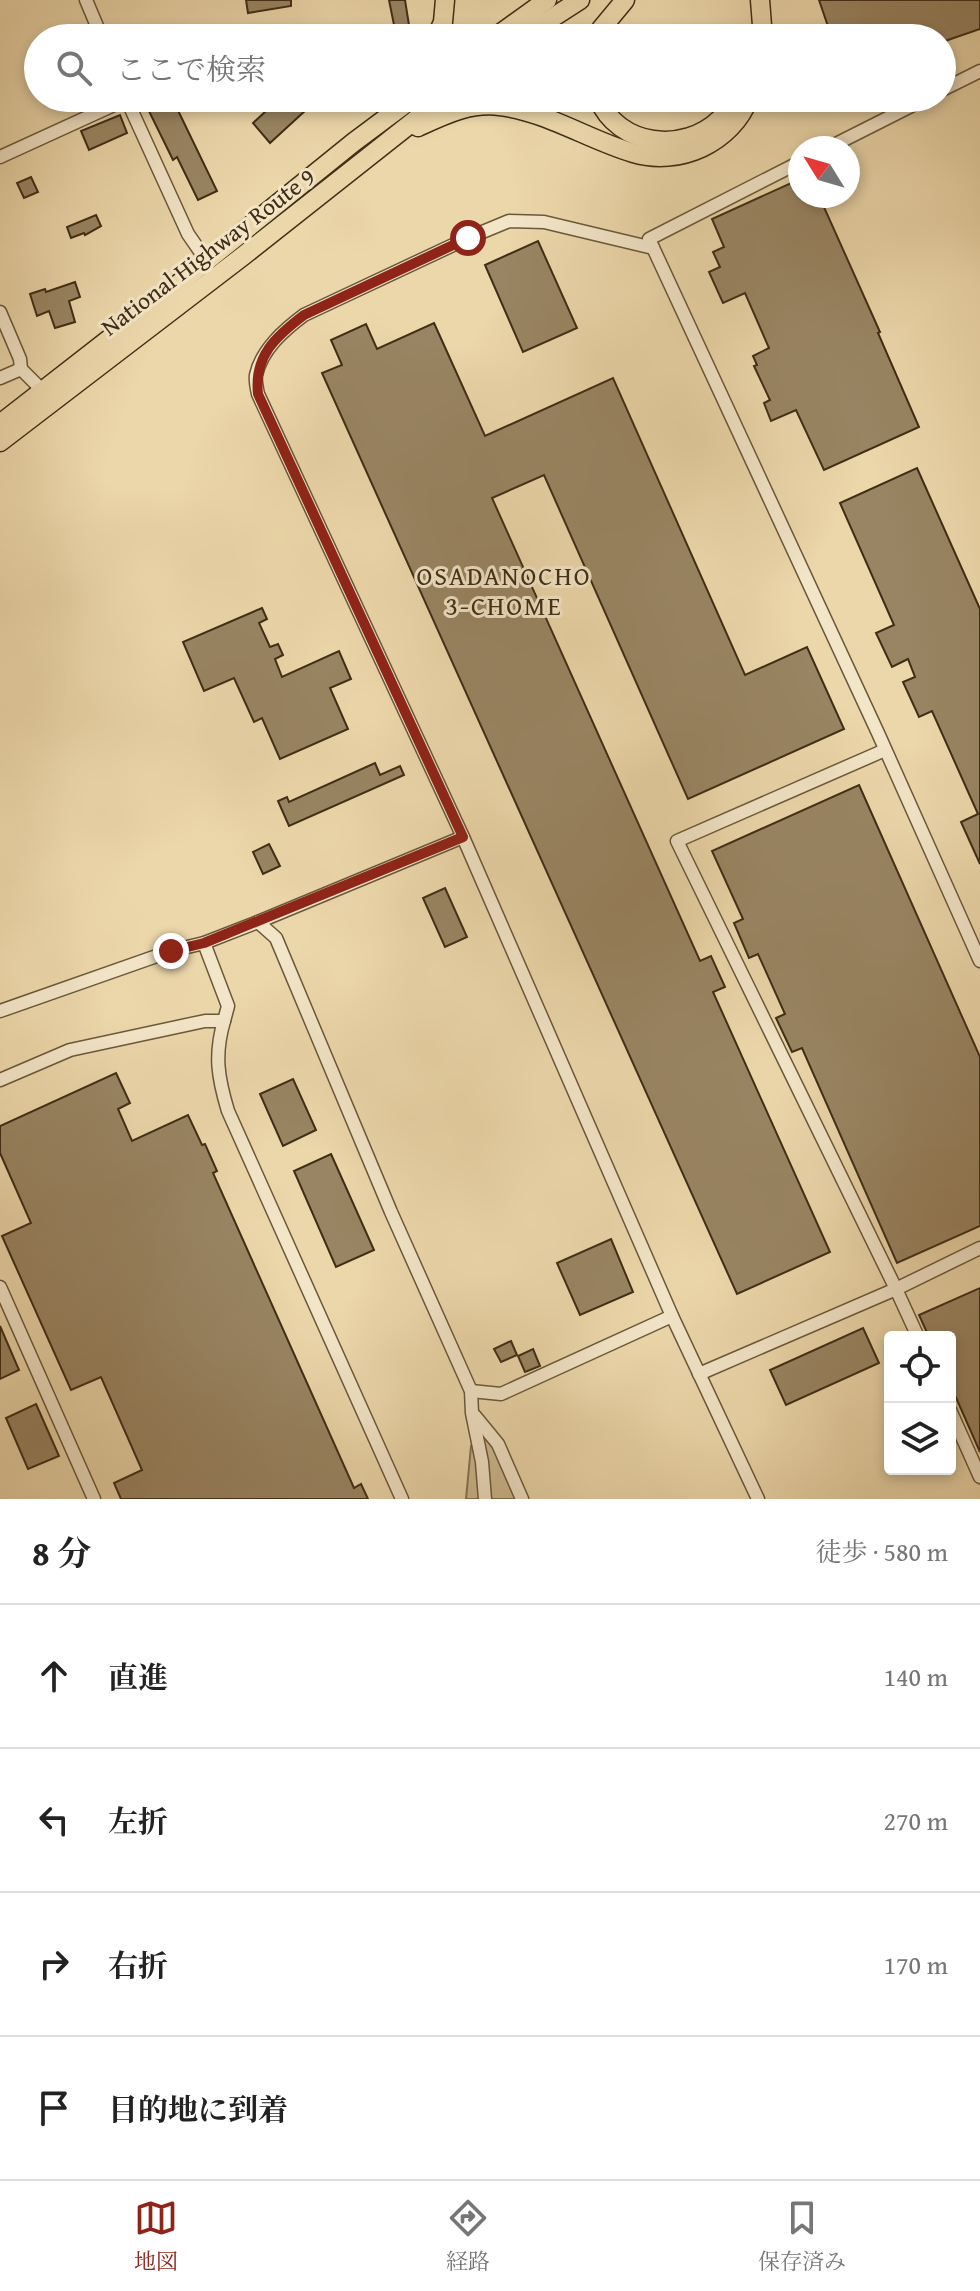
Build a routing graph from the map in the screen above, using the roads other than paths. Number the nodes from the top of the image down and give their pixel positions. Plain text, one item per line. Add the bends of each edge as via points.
1 (86, 0) edge
2 (445, 0) edge
3 (547, 0) edge
4 (580, 0) edge
5 (625, 0) edge
6 (749, 0) edge
7 (760, 0) edge
8 (96, 24) edge
9 (442, 24) edge
10 (514, 24) edge
11 (543, 24) edge
12 (605, 24) edge
13 (750, 24) edge
14 (762, 24) edge
15 (980, 71) edge
16 (956, 83) edge
17 (97, 112) edge
18 (133, 112) edge
19 (379, 112) edge
20 (394, 112) edge
21 (426, 112) edge
22 (454, 112) edge
23 (529, 112) edge
24 (608, 112) edge
25 (725, 112) edge
26 (743, 112) edge
27 (899, 112) edge
28 (852, 136) edge
29 (394, 139) junction
30 (354, 142) junction
31 (0, 157) edge
32 (788, 168) edge
33 (653, 248) junction
34 (206, 260) junction
35 (0, 312) edge
36 (21, 369) junction
37 (0, 378) edge
38 (72, 385) junction
39 (42, 390) junction
40 (0, 410) edge
41 (0, 424) edge
42 (0, 442) edge
43 (0, 455) edge
44 (885, 750) junction
45 (463, 837) junction
46 (258, 922) junction
47 (204, 943) junction
48 (980, 961) edge
49 (0, 1011) edge
50 (224, 1021) junction
51 (0, 1080) edge
52 (980, 1248) edge
53 (0, 1287) edge
54 (896, 1289) junction
55 (672, 1316) junction
56 (915, 1331) edge
57 (699, 1374) junction
58 (471, 1391) junction
59 (472, 1413) junction
60 (956, 1423) edge
61 (980, 1477) edge
62 (94, 1499) edge
63 (402, 1499) edge
64 (485, 1499) edge
65 (522, 1499) edge
66 (758, 1499) edge

1 - 8 street
2 - 9 highway
3 - 10 highway
4 - 11 highway
5 - 12 highway
6 - 13 highway
7 - 14 highway
15 - 16 street
17 - 31 street
18 - 34 street via 188,234
19 - 30 highway
20 - 30 highway, National Highway Route 9
21 - 29 highway, National Highway Route 9
22 - 29 highway
23 - 26 highway via 636,154 664,156 710,145
24 - 25 highway via 638,138 663,142 687,139
27 - 28 street
29 - 38 highway, National Highway Route 9
30 - 34 highway, National Highway Route 9
32 - 33 street via 649,239
33 - 44 street
33 - 45 street via 544,222 509,221 304,315 282,332 256,376 258,394
34 - 39 highway, National Highway Route 9
35 - 36 street
36 - 37 street
36 - 39 street
38 - 42 highway, National Highway Route 9
38 - 43 highway
39 - 40 highway
39 - 41 highway, National Highway Route 9
44 - 48 street
44 - 54 street via 677,841
45 - 46 street
45 - 55 street
46 - 47 street
46 - 58 street via 276,938
47 - 49 street
47 - 50 street via 228,1006
50 - 51 street via 70,1050
50 - 63 street via 218,1061 228,1111
52 - 54 street
53 - 62 street
54 - 56 street
54 - 57 street
55 - 57 street
55 - 58 street via 501,1394
57 - 66 street
58 - 59 street
59 - 64 street
59 - 65 street via 498,1444
60 - 61 street

